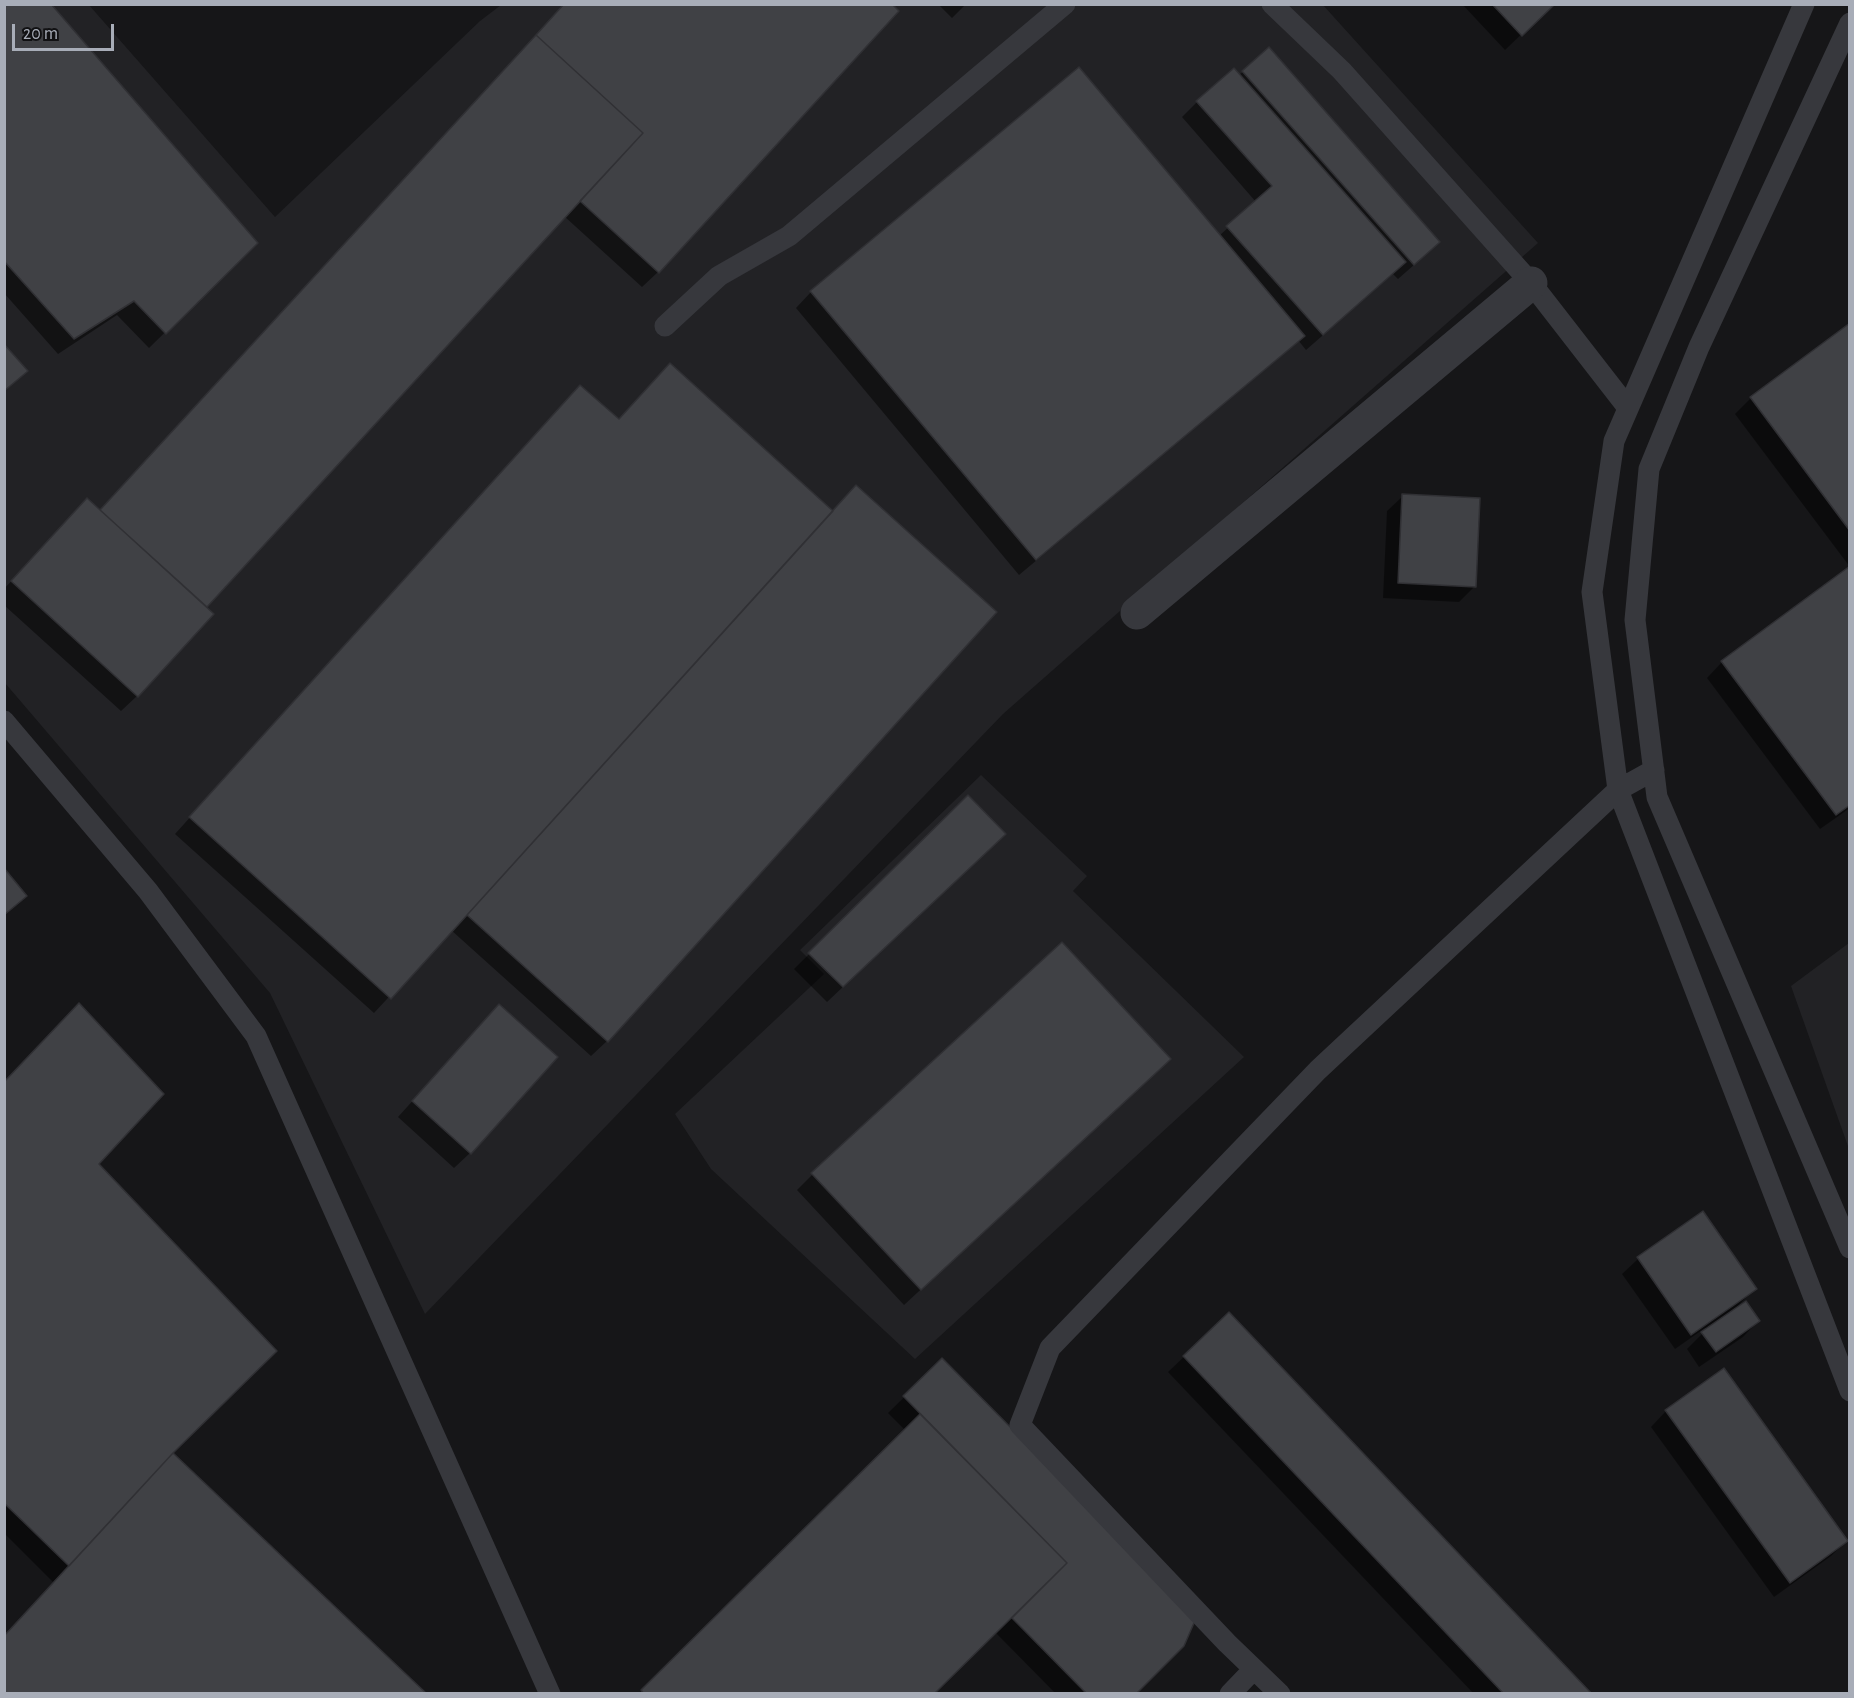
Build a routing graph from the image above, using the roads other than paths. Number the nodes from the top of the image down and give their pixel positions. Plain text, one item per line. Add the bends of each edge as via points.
1 (1065, 4) edge
2 (1272, 4) edge
3 (1804, 4) edge
4 (1850, 23) edge
5 (1531, 283) junction
6 (665, 326) dead end
7 (1628, 408) junction
8 (1137, 613) dead end
9 (4, 721) edge
10 (1654, 770) junction
11 (1618, 790) junction
12 (1850, 1248) edge
13 (1850, 1391) edge
14 (1253, 1670) junction
15 (550, 1694) edge
16 (1230, 1694) edge
17 (1280, 1694) edge

1 - 6 lane via 789,236 719,276
2 - 5 lane via 1342,71
3 - 7 lane
4 - 10 lane via 1699,347 1649,469 1635,620
5 - 7 lane
5 - 8 street
7 - 11 lane via 1614,441 1592,592
9 - 15 lane via 148,891 256,1036
10 - 11 lane
10 - 12 lane via 1657,796
11 - 13 lane
11 - 14 lane via 1318,1070 1050,1348 1020,1425
14 - 16 lane
14 - 17 lane

